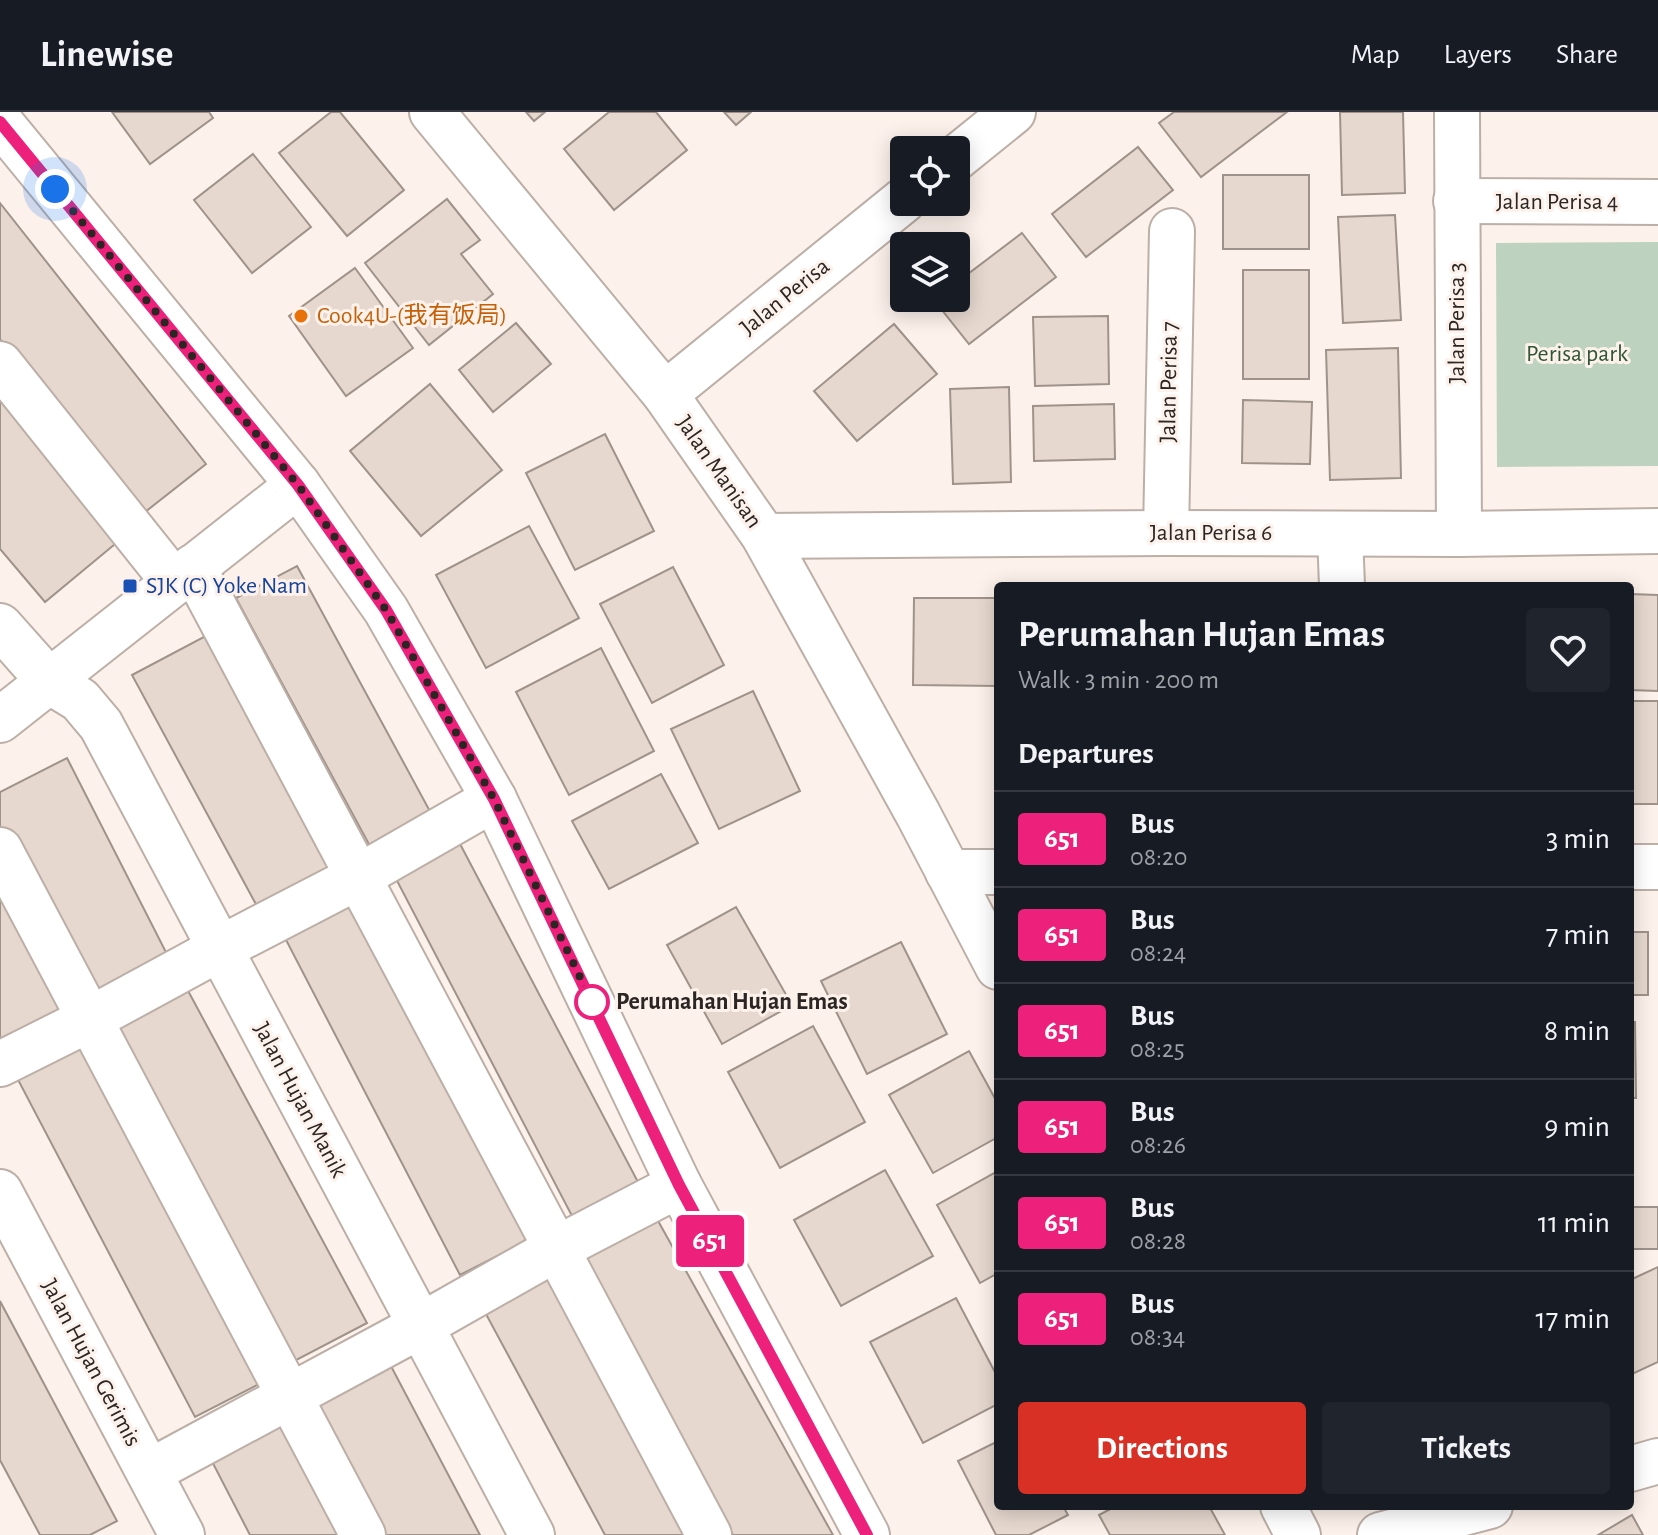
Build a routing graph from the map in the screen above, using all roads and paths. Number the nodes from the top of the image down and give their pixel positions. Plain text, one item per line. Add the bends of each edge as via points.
1 (432, 112) edge
2 (1013, 112) edge
3 (1457, 112) edge
4 (0, 122) edge
5 (970, 147) edge
6 (1456, 201) junction
7 (1658, 202) edge
8 (890, 211) edge
9 (1172, 231) dead end
10 (0, 364) edge
11 (665, 394) junction
12 (298, 485) junction
13 (1658, 531) edge
14 (1166, 533) junction
15 (1340, 534) junction
16 (1459, 534) junction
17 (764, 536) junction
18 (184, 575) junction
19 (1342, 582) edge
20 (0, 626) edge
21 (49, 681) junction
22 (0, 720) edge
23 (494, 799) junction
24 (0, 850) edge
25 (1634, 867) edge
26 (1658, 867) edge
27 (948, 872) junction
28 (994, 872) edge
29 (358, 877) junction
30 (219, 949) junction
31 (994, 959) edge
32 (90, 1019) junction
33 (0, 1064) edge
34 (679, 1185) junction
35 (0, 1192) edge
36 (11, 1240) edge
37 (556, 1249) junction
38 (420, 1326) junction
39 (290, 1396) junction
40 (1658, 1461) edge
41 (1634, 1468) edge
42 (149, 1472) junction
43 (1285, 1510) edge
44 (1475, 1510) edge
45 (182, 1535) edge
46 (363, 1535) edge
47 (532, 1535) edge
48 (709, 1535) edge
49 (867, 1535) edge
50 (1298, 1535) edge
51 (1380, 1535) edge

1 - 11 street, Jalan Manisan
2 - 5 street
3 - 6 street, Jalan Perisa 3
4 - 12 street
6 - 7 street, Jalan Perisa 4
6 - 16 street, Jalan Perisa 3
8 - 11 street, Jalan Perisa
9 - 14 street, Jalan Perisa 7
10 - 18 street
11 - 17 street, Jalan Manisan
12 - 18 street
12 - 23 street via 386,610
13 - 16 street, Jalan Perisa 6
14 - 15 street, Jalan Perisa 6
14 - 17 street, Jalan Perisa 6
15 - 16 street, Jalan Perisa 6
15 - 19 street
17 - 27 street, Jalan Manisan
18 - 21 street
18 - 29 street
20 - 21 street, Jalan Hujan Manik
21 - 22 street
21 - 30 street, Jalan Hujan Manik via 80,700 101,725
23 - 29 street
23 - 34 street
24 - 32 street
25 - 26 street
27 - 28 street
27 - 31 street, Jalan Manisan
29 - 30 street
29 - 37 street
30 - 32 street
30 - 38 street, Jalan Hujan Manik
32 - 33 street
32 - 39 street
34 - 37 street
34 - 49 street
35 - 36 street, Jalan Hujan Gerimis
36 - 42 street, Jalan Hujan Gerimis
37 - 38 street
37 - 48 street
38 - 39 street
38 - 47 street, Jalan Hujan Manik
39 - 42 street
39 - 46 street
40 - 41 street
42 - 45 street, Jalan Hujan Gerimis
43 - 50 street
44 - 51 street

